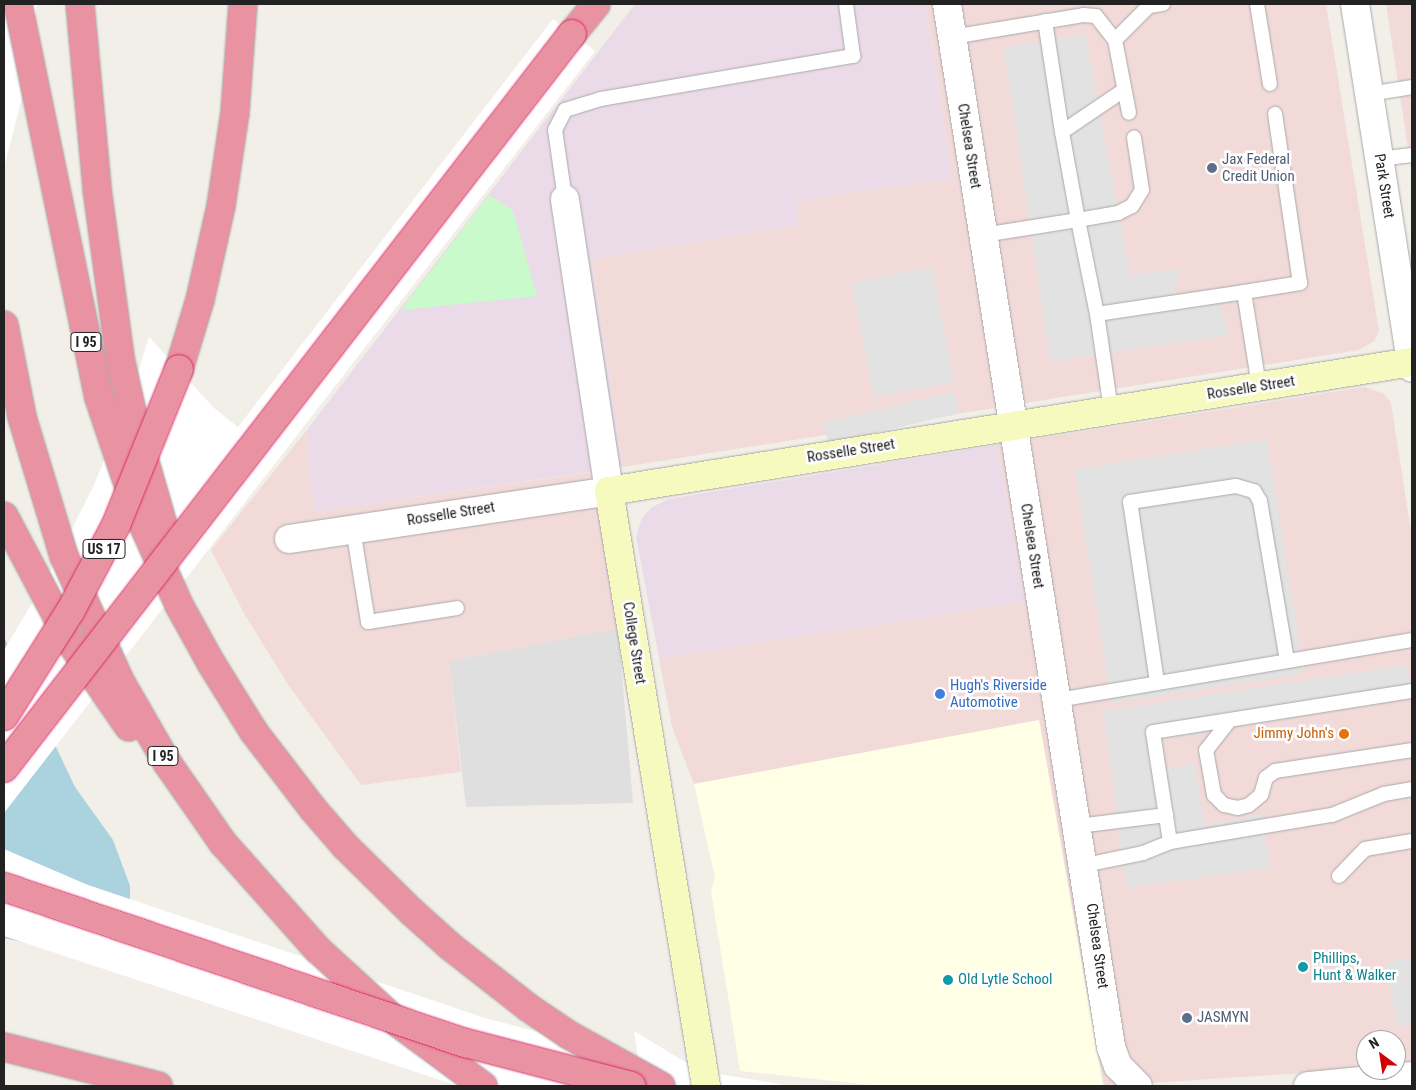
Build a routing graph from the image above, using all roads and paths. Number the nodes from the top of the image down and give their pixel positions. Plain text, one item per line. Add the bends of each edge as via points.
1 (6, 4) edge
2 (18, 4) edge
3 (80, 4) edge
4 (243, 4) edge
5 (596, 4) edge
6 (846, 4) edge
7 (947, 4) edge
8 (1163, 4) edge
9 (1257, 4) edge
10 (1355, 4) edge
11 (4, 17) edge
12 (1045, 21) junction
13 (952, 37) junction
14 (1115, 40) junction
15 (1270, 84) dead end
16 (1412, 87) edge
17 (1124, 90) junction
18 (1370, 94) junction
19 (1129, 113) dead end
20 (1275, 114) dead end
21 (1062, 132) junction
22 (1134, 138) dead end
23 (1412, 155) edge
24 (1380, 159) junction
25 (565, 199) joint
26 (1078, 220) junction
27 (983, 235) junction
28 (1244, 292) junction
29 (1097, 314) junction
30 (4, 325) edge
31 (1412, 364) edge
32 (1259, 386) junction
33 (1111, 410) junction
34 (1012, 425) junction
35 (609, 491) junction
36 (4, 516) edge
37 (353, 529) junction
38 (289, 539) dead end
39 (457, 608) dead end
40 (1412, 640) edge
41 (1287, 661) junction
42 (211, 663) junction
43 (1157, 682) junction
44 (1412, 691) edge
45 (1058, 700) junction
46 (4, 716) edge
47 (1229, 720) junction
48 (1412, 750) edge
49 (4, 768) edge
50 (1412, 789) edge
51 (1166, 815) junction
52 (1078, 826) junction
53 (1412, 841) edge
54 (1170, 842) junction
55 (223, 843) junction
56 (1085, 865) junction
57 (1339, 876) dead end
58 (4, 887) edge
59 (4, 1047) edge
60 (1412, 1076) edge
61 (644, 1083) edge
62 (1135, 1084) edge
63 (158, 1086) edge
64 (483, 1086) edge
65 (706, 1086) edge
66 (1308, 1086) edge

1 - 11 highway
2 - 42 highway, I 95 via 99,398 137,511 179,605
3 - 42 highway via 97,189 120,358 163,528
4 - 46 highway, US 17, bridge via 235,112 222,197 200,300 179,369 111,534 71,610
5 - 49 highway, bridge
6 - 25 lane via 853,56 600,99 565,110 555,130
7 - 13 street, Chelsea Street
8 - 14 lane via 1149,6
9 - 15 lane
10 - 18 street, Park Street
12 - 13 lane
12 - 14 lane via 1096,16
12 - 21 lane
13 - 27 street, Chelsea Street
14 - 17 lane
16 - 18 lane
17 - 19 lane
17 - 21 lane
18 - 24 street, Park Street
20 - 28 lane via 1300,283
21 - 26 lane
22 - 26 lane via 1142,190 1132,206 1118,213
23 - 24 lane
24 - 31 street, Park Street
25 - 35 street, College Street
26 - 27 lane
26 - 29 lane
27 - 34 street, Chelsea Street
28 - 29 lane
28 - 32 lane
29 - 33 lane
30 - 55 highway, I 95 via 33,458 81,599 143,723
31 - 32 main road, Rosselle Street
32 - 33 main road, Rosselle Street
33 - 34 main road, Rosselle Street
34 - 35 main road, Rosselle Street
34 - 45 street, Chelsea Street
35 - 37 street, Rosselle Street
35 - 65 main road, College Street
36 - 55 highway via 53,613 91,674 148,752
37 - 38 street, Rosselle Street
37 - 39 lane via 368,622
40 - 41 lane
41 - 43 lane
41 - 43 lane via 1260,501 1254,491 1236,486 1130,502
42 - 61 highway, I 95 via 282,770 345,846 379,881 489,978
43 - 45 lane
44 - 47 lane
45 - 52 street, Chelsea Street
47 - 48 lane via 1206,750 1214,795 1224,805 1238,808 1249,805 1260,795 1266,778 1275,771
47 - 51 lane via 1153,732
50 - 54 lane via 1384,794 1332,816
51 - 52 lane
51 - 54 lane
52 - 56 street, Chelsea Street
53 - 57 lane via 1365,849
54 - 56 lane via 1143,853
55 - 64 highway, I 95 via 272,901 337,968 398,1023
56 - 62 street, Chelsea Street via 1112,1047 1118,1066
58 - 61 highway, bridge via 466,1043
59 - 63 highway
60 - 66 street

